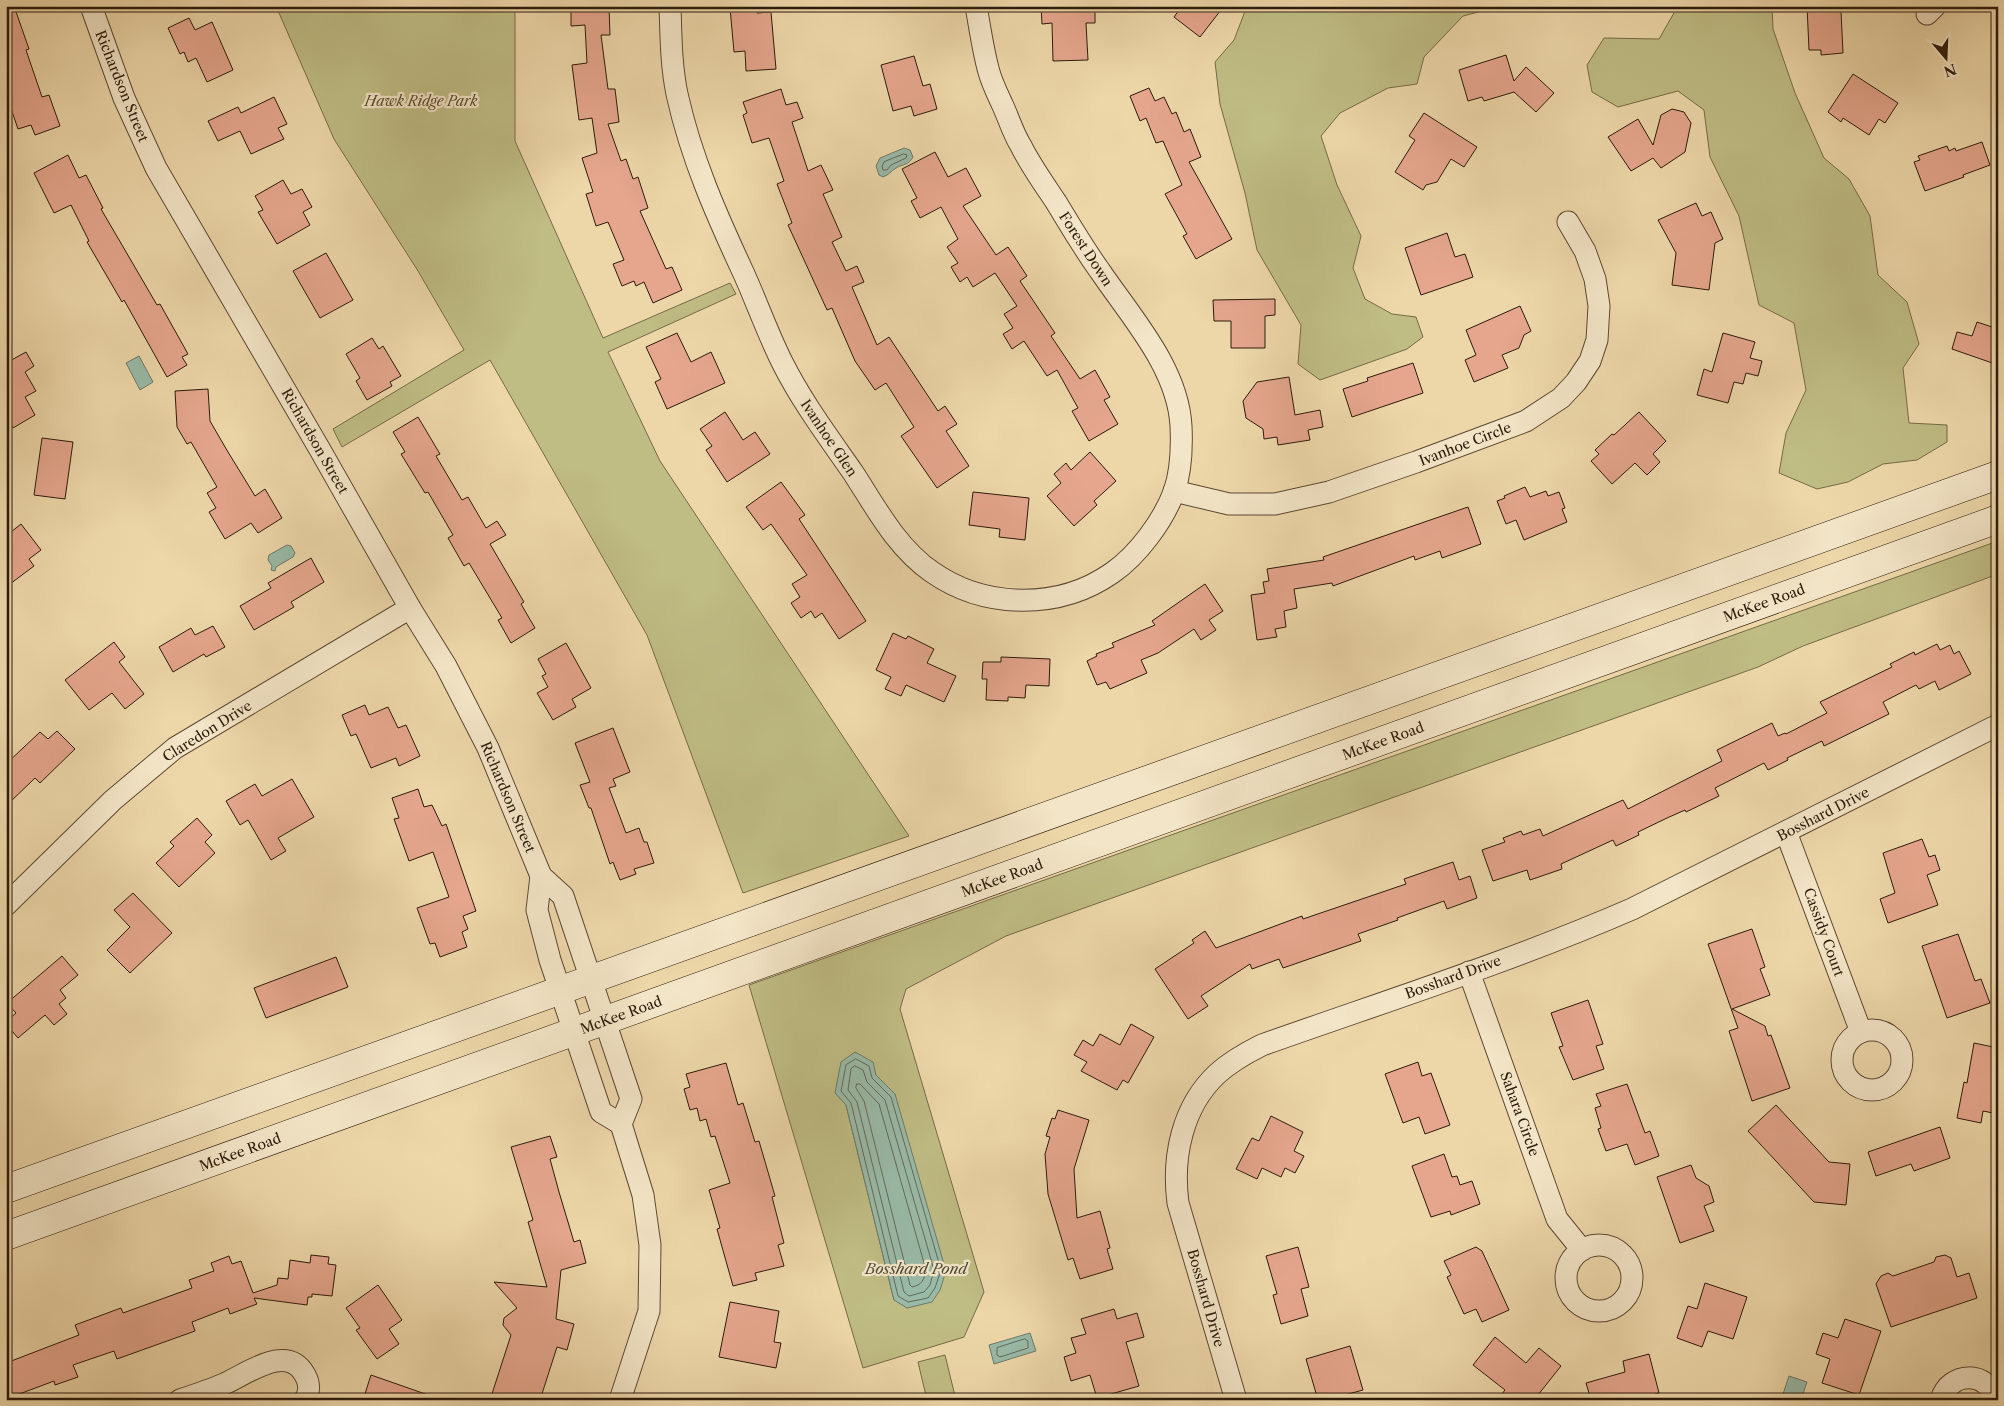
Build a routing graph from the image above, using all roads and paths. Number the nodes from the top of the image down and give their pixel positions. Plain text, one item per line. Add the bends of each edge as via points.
1 (92, 6) edge
2 (670, 6) edge
3 (976, 6) edge
4 (1568, 222) dead end
5 (1998, 475) edge
6 (1174, 491) junction
7 (1998, 519) edge
8 (410, 608) junction
9 (1998, 725) edge
10 (1786, 832) junction
11 (541, 876) junction
12 (6, 905) edge
13 (1469, 972) junction
14 (591, 979) junction
15 (560, 989) junction
16 (604, 1021) junction
17 (574, 1032) junction
18 (1861, 1032) dead end
19 (622, 1124) junction
20 (6, 1189) edge
21 (6, 1236) edge
22 (1582, 1250) dead end
23 (180, 1400) edge
24 (305, 1400) edge
25 (620, 1400) edge
26 (1236, 1400) edge
27 (1941, 1400) edge
28 (1996, 1400) edge

1 - 8 street, Richardson Street via 124,98 156,168
2 - 6 street, Ivanhoe Glen via 677,93 697,165 782,362 806,404 896,537 916,559 949,582 992,597 1039,600 1069,594 1097,583 1121,567 1158,523
3 - 6 street, Forest Down via 989,73 1019,144 1096,266 1144,334 1176,395 1181,424 1181,460
4 - 6 street, Ivanhoe Circle via 1585,251 1595,279 1599,306 1597,340 1590,361 1576,382 1554,402 1526,421 1329,492 1275,504 1229,504
5 - 14 main road
7 - 16 main road, McKee Road
8 - 11 street, Richardson Street via 446,666 488,748
8 - 12 street, Claredon Drive via 175,748 113,800
9 - 10 street, Bosshard Drive
10 - 13 street, Bosshard Drive via 1596,925
10 - 18 street, Cassidy Court
11 - 14 street, Richardson Street via 563,896
11 - 15 street via 536,910
13 - 22 street, Sahara Circle via 1557,1218
13 - 26 street, Bosshard Drive via 1262,1045 1217,1074 1199,1096 1183,1128 1175,1182 1178,1202
14 - 15 main road
14 - 16 street, Richardson Street
15 - 17 street
15 - 20 main road
16 - 17 main road, McKee Road
16 - 19 street, Richardson Street via 631,1099
17 - 19 street via 601,1112
17 - 21 main road, McKee Road
19 - 25 street via 643,1195 650,1245 649,1310
23 - 24 street via 224,1384 262,1364 286,1360 297,1365 309,1381
27 - 28 street via 1948,1386 1956,1380 1974,1377 1990,1386

